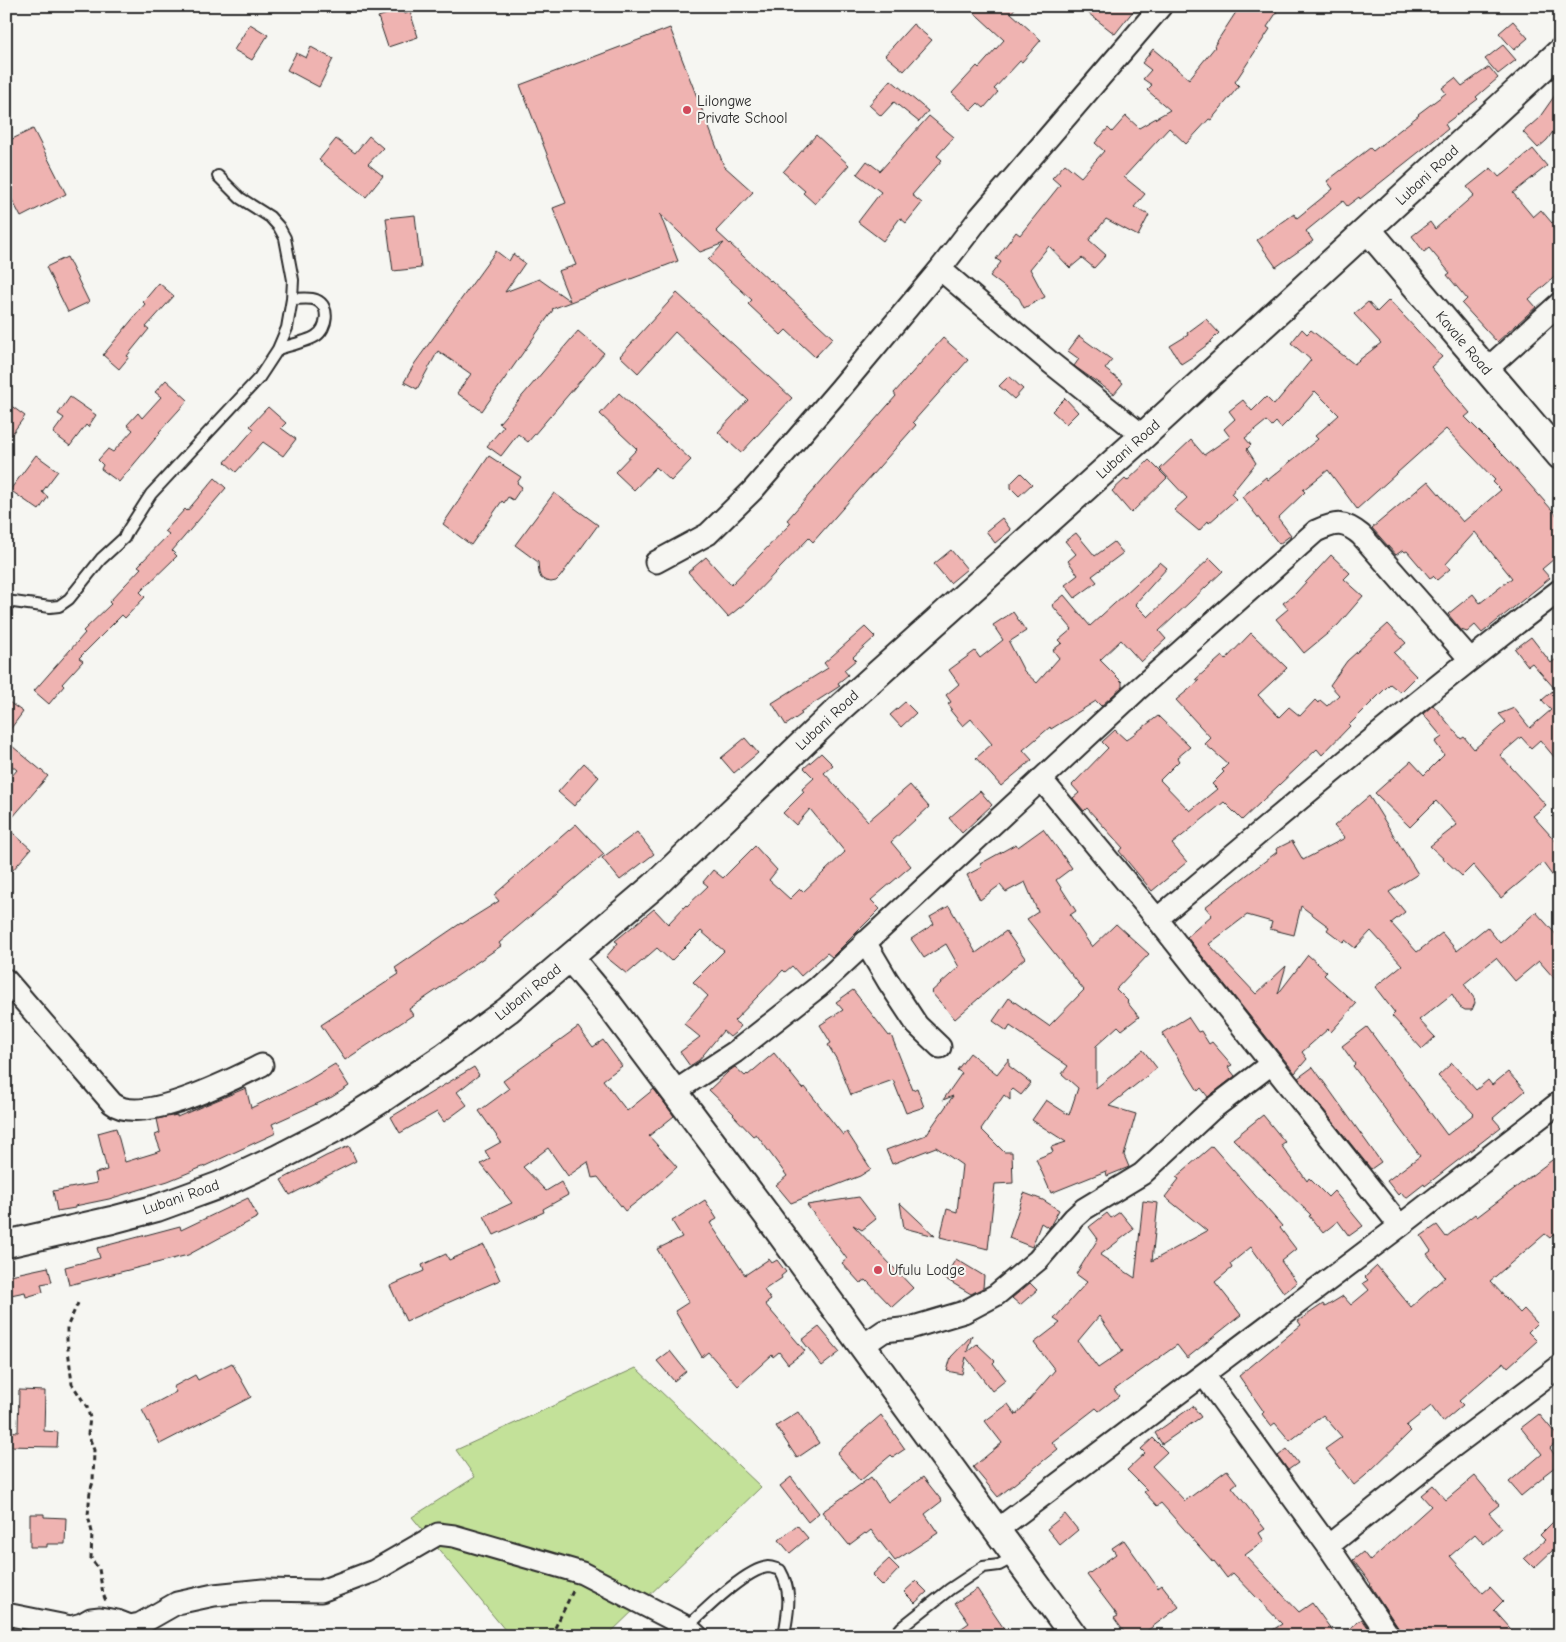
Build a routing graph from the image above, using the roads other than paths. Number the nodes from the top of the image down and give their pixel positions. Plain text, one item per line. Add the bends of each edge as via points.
1 (1161, 6) edge
2 (1560, 52) edge
3 (218, 176) dead end
4 (1368, 230) junction
5 (940, 269) junction
6 (292, 299) junction
7 (1560, 303) edge
8 (278, 349) junction
9 (1487, 369) junction
10 (1143, 436) junction
11 (1560, 456) edge
12 (656, 562) dead end
13 (1560, 590) edge
14 (6, 601) edge
15 (1470, 658) junction
16 (1041, 779) junction
17 (1157, 919) junction
18 (864, 942) junction
19 (570, 958) junction
20 (6, 980) edge
21 (940, 1047) dead end
22 (1271, 1064) junction
23 (262, 1065) dead end
24 (674, 1092) junction
25 (1560, 1102) edge
26 (1400, 1226) junction
27 (6, 1244) edge
28 (862, 1346) junction
29 (1560, 1366) edge
30 (1204, 1375) junction
31 (997, 1530) junction
32 (1328, 1546) junction
33 (1016, 1556) junction
34 (6, 1614) edge
35 (692, 1632) edge
36 (784, 1636) edge
37 (894, 1636) edge
38 (1074, 1636) edge
39 (1389, 1636) edge

1 - 5 street via 980,216
2 - 4 street, Lubani Road
3 - 6 lane via 240,198 270,217 279,227 285,238 293,280
4 - 9 street, Kavale Road
4 - 10 street, Lubani Road
5 - 10 street
5 - 12 street via 753,490 708,534
6 - 8 lane via 287,328
6 - 8 lane via 315,299 323,304 326,315 323,328 316,337
7 - 9 street
8 - 14 lane via 259,378 151,494 124,538 101,559 69,599 59,606 50,607
9 - 11 street, Kavale Road
10 - 19 street, Lubani Road via 841,707 654,886
13 - 15 street
15 - 16 street via 1361,535 1352,527 1328,525 1316,531
15 - 17 street
16 - 17 street
16 - 18 street
17 - 22 street
18 - 21 street via 917,1025
18 - 24 street via 818,987 735,1052
19 - 24 street
19 - 27 street, Lubani Road via 508,1010 444,1057 336,1128 278,1158 157,1208
20 - 23 street via 112,1103 122,1108 161,1107
22 - 26 street
22 - 28 street via 1211,1110 1142,1174 1084,1209 1038,1260 996,1296 964,1312 910,1328 884,1331
24 - 28 street
25 - 26 street
26 - 30 street
28 - 31 street
29 - 32 street
30 - 31 street
30 - 32 street
31 - 33 street
32 - 39 street
33 - 37 lane via 999,1566 983,1567 950,1589
33 - 38 street
34 - 35 street via 71,1627 100,1618 130,1626 177,1603 214,1595 263,1590 321,1592 374,1571 438,1534 582,1573
35 - 36 lane via 734,1585 759,1569 770,1567 780,1570 786,1582 789,1601

